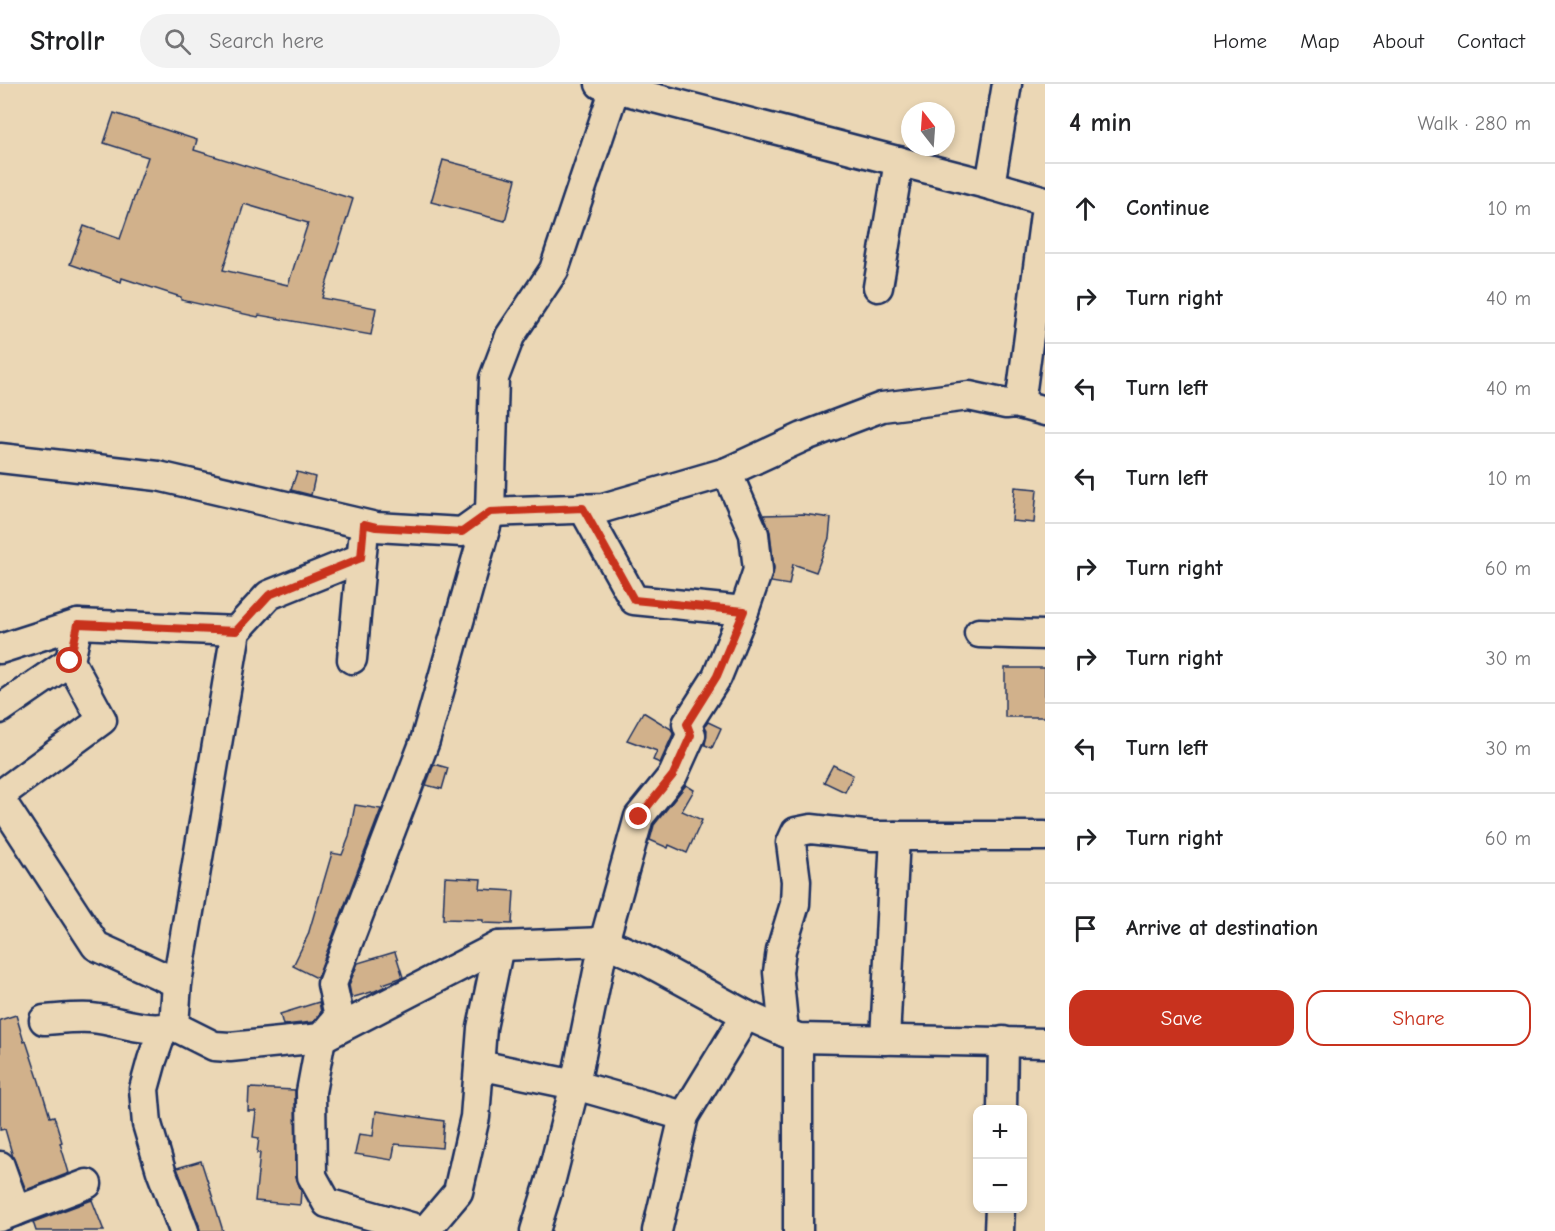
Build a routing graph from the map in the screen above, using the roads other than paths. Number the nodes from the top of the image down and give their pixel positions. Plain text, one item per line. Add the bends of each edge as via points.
1 (1007, 84) edge
2 (608, 86) edge
3 (899, 161) junction
4 (990, 185) junction
5 (1045, 201) edge
6 (1045, 214) edge
7 (878, 287) dead end
8 (1015, 403) junction
9 (1045, 411) edge
10 (0, 458) edge
11 (727, 472) junction
12 (583, 508) junction
13 (490, 512) junction
14 (364, 524) junction
15 (361, 558) junction
16 (744, 611) junction
17 (78, 624) junction
18 (236, 631) junction
19 (979, 633) dead end
20 (1045, 634) edge
21 (0, 649) edge
22 (352, 659) dead end
23 (70, 661) junction
24 (0, 709) edge
25 (0, 797) edge
26 (895, 836) junction
27 (1045, 836) edge
28 (604, 942) junction
29 (499, 946) junction
30 (177, 983) junction
31 (746, 1015) junction
32 (44, 1020) dead end
33 (169, 1028) junction
34 (791, 1035) junction
35 (321, 1038) junction
36 (885, 1040) junction
37 (1003, 1041) junction
38 (1045, 1042) edge
39 (479, 1065) junction
40 (586, 1088) junction
41 (1002, 1105) edge
42 (684, 1116) junction
43 (0, 1166) edge
44 (87, 1184) dead end
45 (1000, 1213) edge
46 (8, 1214) edge
47 (184, 1231) edge
48 (425, 1231) edge
49 (535, 1231) edge
50 (657, 1231) edge
51 (798, 1231) edge
52 (999, 1231) edge

1 - 4 street
2 - 3 street
2 - 13 street via 554,270 510,336 494,378
3 - 4 street
3 - 7 street
4 - 5 street
6 - 8 street via 1021,397
8 - 9 street
8 - 11 street via 969,396 882,407
10 - 14 street via 158,477
11 - 12 street via 603,508
11 - 16 street via 754,534 758,570
12 - 13 street
12 - 16 street via 634,600
13 - 14 street via 462,532
13 - 35 street via 425,741 332,984 339,1016
14 - 15 street
15 - 18 street via 269,595
15 - 22 street
16 - 28 street via 717,676 687,724 691,735 673,775 639,817
17 - 18 street
17 - 21 street
17 - 23 street
18 - 30 street
19 - 20 street
23 - 24 street
23 - 25 street via 102,720
25 - 30 street via 96,946
26 - 27 street
26 - 34 street via 811,829 796,832 792,843 795,904 777,972
26 - 36 street
28 - 29 street
28 - 31 street
28 - 40 street
29 - 35 street
29 - 39 street
30 - 33 street
31 - 34 street
31 - 42 street
32 - 33 street via 92,1018 152,1029
33 - 35 street via 222,1046
33 - 47 street via 152,1059 144,1089 147,1124
34 - 36 street
34 - 51 street
35 - 48 street via 311,1092 312,1176 327,1203
36 - 37 street
37 - 38 street
37 - 41 street
39 - 40 street
39 - 48 street via 475,1117 458,1192
40 - 42 street
40 - 49 street
42 - 50 street
43 - 46 street
44 - 46 street
45 - 52 street

